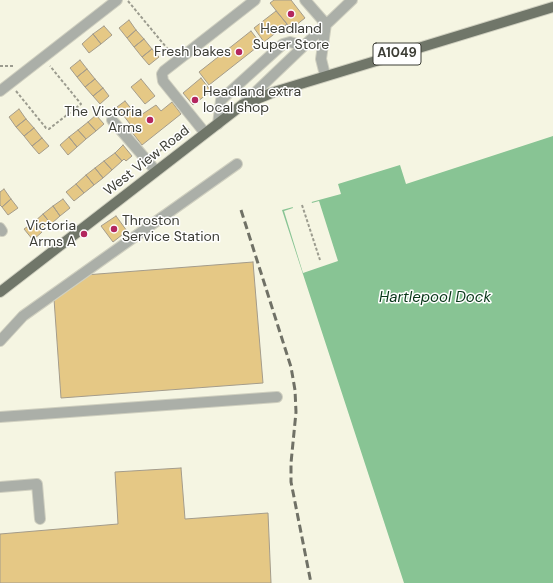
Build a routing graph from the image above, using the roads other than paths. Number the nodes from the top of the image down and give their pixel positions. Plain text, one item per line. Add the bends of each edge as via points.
1 (117, 0) edge
2 (255, 0) edge
3 (305, 0) edge
4 (352, 0) edge
5 (243, 3) edge
6 (553, 7) edge
7 (326, 24) junction
8 (303, 46) junction
9 (325, 75) junction
10 (0, 91) edge
11 (242, 105) junction
12 (112, 120) dead end
13 (218, 124) junction
14 (205, 133) junction
15 (237, 164) dead end
16 (156, 171) junction
17 (0, 292) edge
18 (0, 341) edge
19 (277, 397) dead end
20 (0, 418) edge
21 (0, 487) edge
22 (40, 519) dead end

1 - 10 street
2 - 5 street
3 - 7 street
4 - 7 street
5 - 14 street via 162,74 163,81
6 - 9 main road, West View Road / A1049
7 - 8 street
7 - 9 street via 321,59
8 - 11 street
8 - 13 street via 290,42 283,44 221,100
9 - 11 main road, West View Road / A1049
11 - 13 main road, West View Road / A1049
12 - 16 street
13 - 14 main road, West View Road / A1049
14 - 16 main road, West View Road / A1049
15 - 18 street via 23,316
16 - 17 main road, West View Road / A1049
19 - 20 street
21 - 22 street via 37,484

